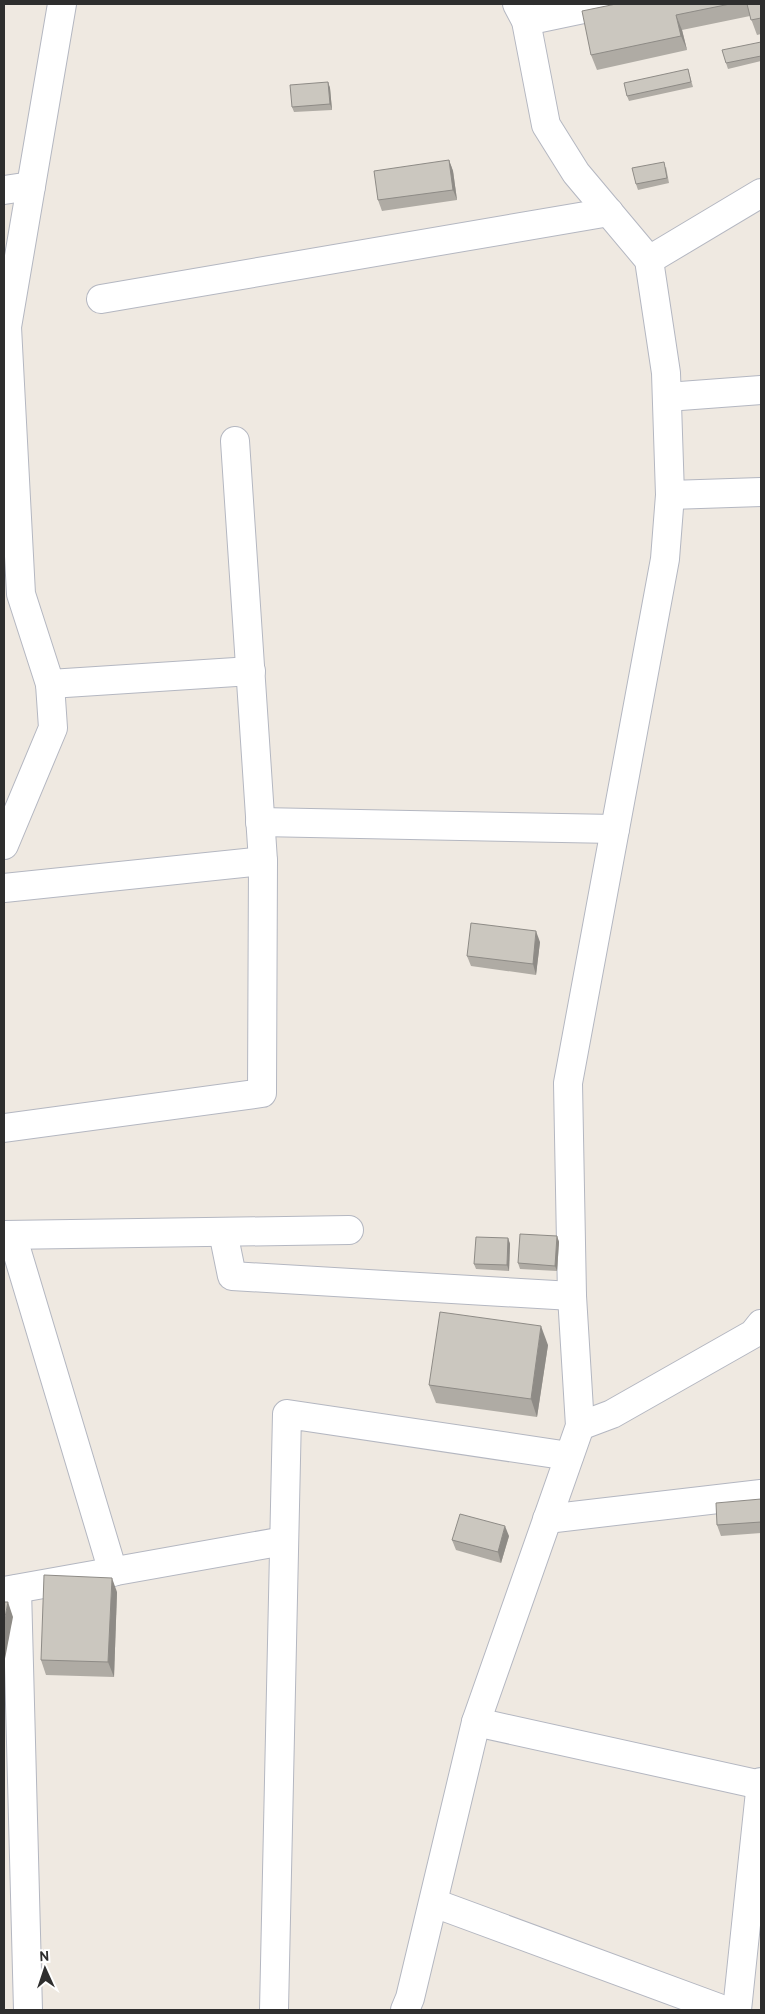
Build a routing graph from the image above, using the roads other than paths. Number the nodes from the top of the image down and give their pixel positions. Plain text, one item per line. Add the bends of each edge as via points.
1 (62, 4) edge
2 (607, 4) edge
3 (522, 12) edge
4 (31, 186) junction
5 (4, 190) edge
6 (761, 193) edge
7 (609, 212) junction
8 (649, 260) junction
9 (101, 299) dead end
10 (5, 327) edge
11 (761, 390) edge
12 (667, 397) junction
13 (235, 440) dead end
14 (761, 492) edge
15 (670, 495) junction
16 (250, 671) junction
17 (50, 684) junction
18 (260, 822) junction
19 (615, 829) junction
20 (4, 845) edge
21 (262, 862) junction
22 (4, 888) edge
23 (4, 1128) edge
24 (349, 1230) dead end
25 (224, 1232) junction
26 (8, 1235) edge
27 (572, 1296) junction
28 (761, 1324) edge
29 (580, 1426) junction
30 (569, 1456) junction
31 (761, 1494) edge
32 (547, 1519) junction
33 (284, 1541) junction
34 (114, 1572) junction
35 (11, 1590) edge
36 (476, 1722) junction
37 (761, 1784) edge
38 (434, 1903) junction
39 (740, 2003) edge
40 (28, 2010) edge
41 (274, 2010) edge
42 (405, 2010) edge

1 - 4 street
2 - 3 street
3 - 7 street via 546,125 576,173
4 - 5 street
4 - 10 street
6 - 8 street
7 - 8 street
7 - 9 street
8 - 12 street
10 - 17 street via 21,594
11 - 12 street
12 - 15 street
13 - 16 street
14 - 15 street
15 - 19 street via 665,559
16 - 17 street
16 - 18 street
17 - 20 street via 53,728
18 - 19 street
18 - 21 street
19 - 27 street via 568,1083
21 - 22 street
21 - 23 street via 262,1093
24 - 25 street
25 - 26 street
25 - 27 street via 232,1276
26 - 34 street
27 - 29 street
28 - 29 street via 753,1334 612,1414
29 - 30 street
30 - 32 street
30 - 33 street via 287,1414
31 - 32 street
32 - 36 street
33 - 34 street
33 - 41 street
34 - 35 street
35 - 40 street
36 - 37 street
36 - 38 street
37 - 39 street
38 - 39 street
38 - 42 street

